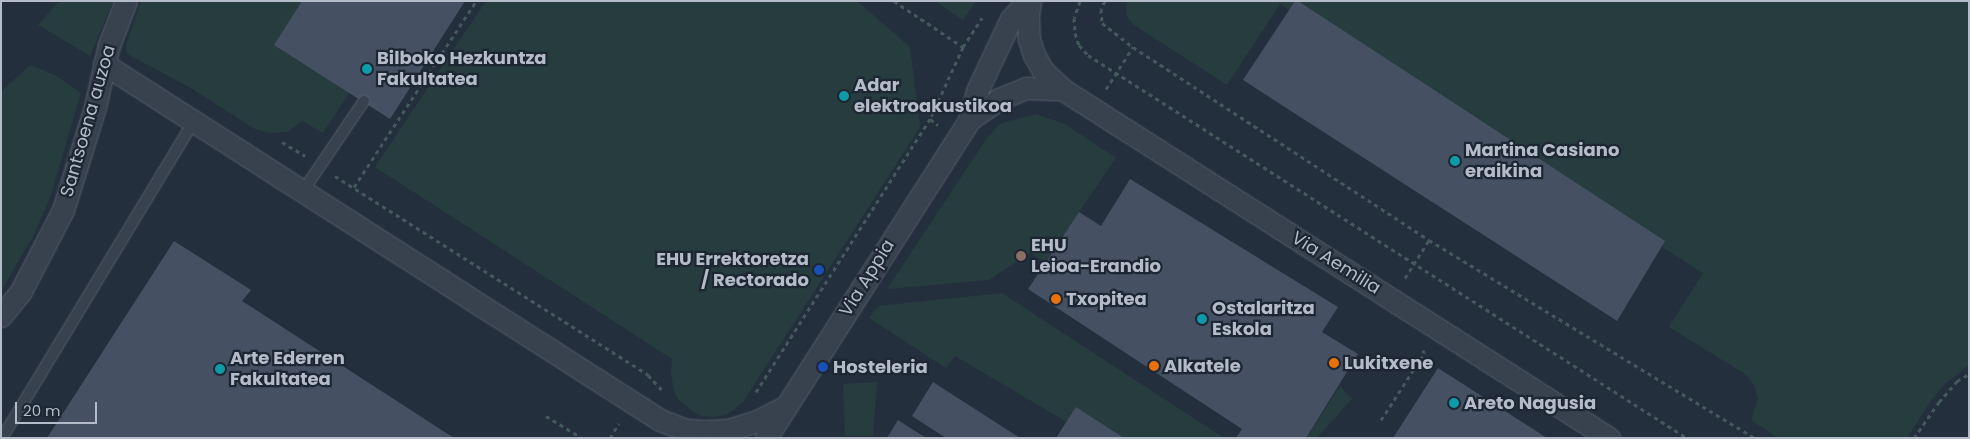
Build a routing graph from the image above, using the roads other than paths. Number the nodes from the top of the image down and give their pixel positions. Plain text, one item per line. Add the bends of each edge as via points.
1 (126, 1) edge
2 (1029, 1) edge
3 (104, 64) junction
4 (1062, 89) junction
5 (364, 102) dead end
6 (194, 121) junction
7 (963, 128) junction
8 (303, 191) junction
9 (1, 316) edge
10 (786, 406) junction
11 (660, 420) junction
12 (2, 438) edge
13 (679, 438) edge
14 (766, 438) edge
15 (1609, 438) edge

1 - 3 street, Santsoena auzoa
2 - 4 street, Via Aemilia via 1029,39 1034,55 1044,72
2 - 7 street via 1011,19
3 - 6 street
3 - 9 street, Santsoena auzoa via 95,107 63,210 22,291
4 - 7 street via 1026,88 999,99
4 - 15 street, Via Aemilia
5 - 8 lane
6 - 8 street
6 - 12 lane
7 - 10 street, Via Appia
8 - 11 street
10 - 11 street via 757,422 728,430 686,430
10 - 14 street, Via Appia
11 - 13 street

